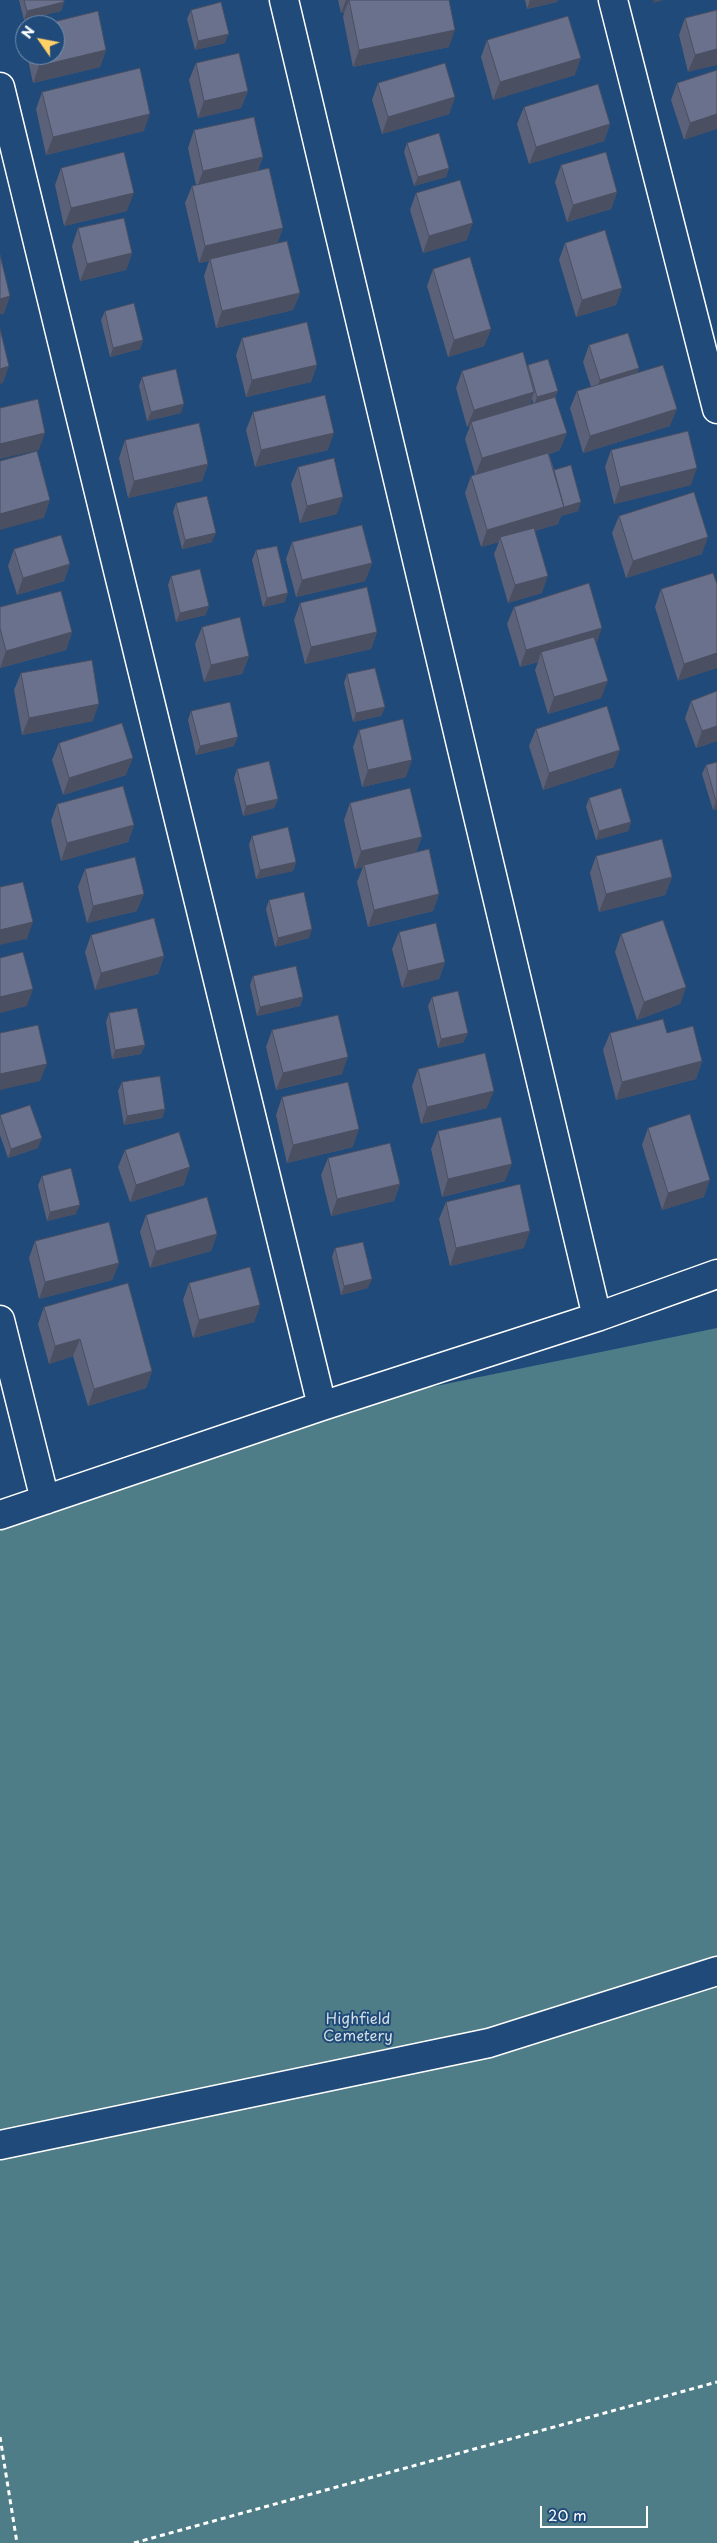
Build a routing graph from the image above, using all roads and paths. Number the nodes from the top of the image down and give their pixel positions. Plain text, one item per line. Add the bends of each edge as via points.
1 (284, 0) edge
2 (613, 0) edge
3 (0, 87) edge
4 (717, 409) edge
5 (717, 1274) edge
6 (597, 1317) junction
7 (0, 1320) edge
8 (322, 1406) junction
9 (45, 1500) junction
10 (0, 1515) edge
11 (717, 1971) edge
12 (0, 2145) edge
13 (717, 2382) edge
14 (0, 2437) edge
15 (17, 2543) edge
16 (134, 2543) edge

1 - 6 street
2 - 4 street
3 - 8 street
5 - 6 street
6 - 8 street
7 - 9 street
8 - 9 street
9 - 10 street
11 - 12 street via 489,2043
13 - 16 path
14 - 15 path

